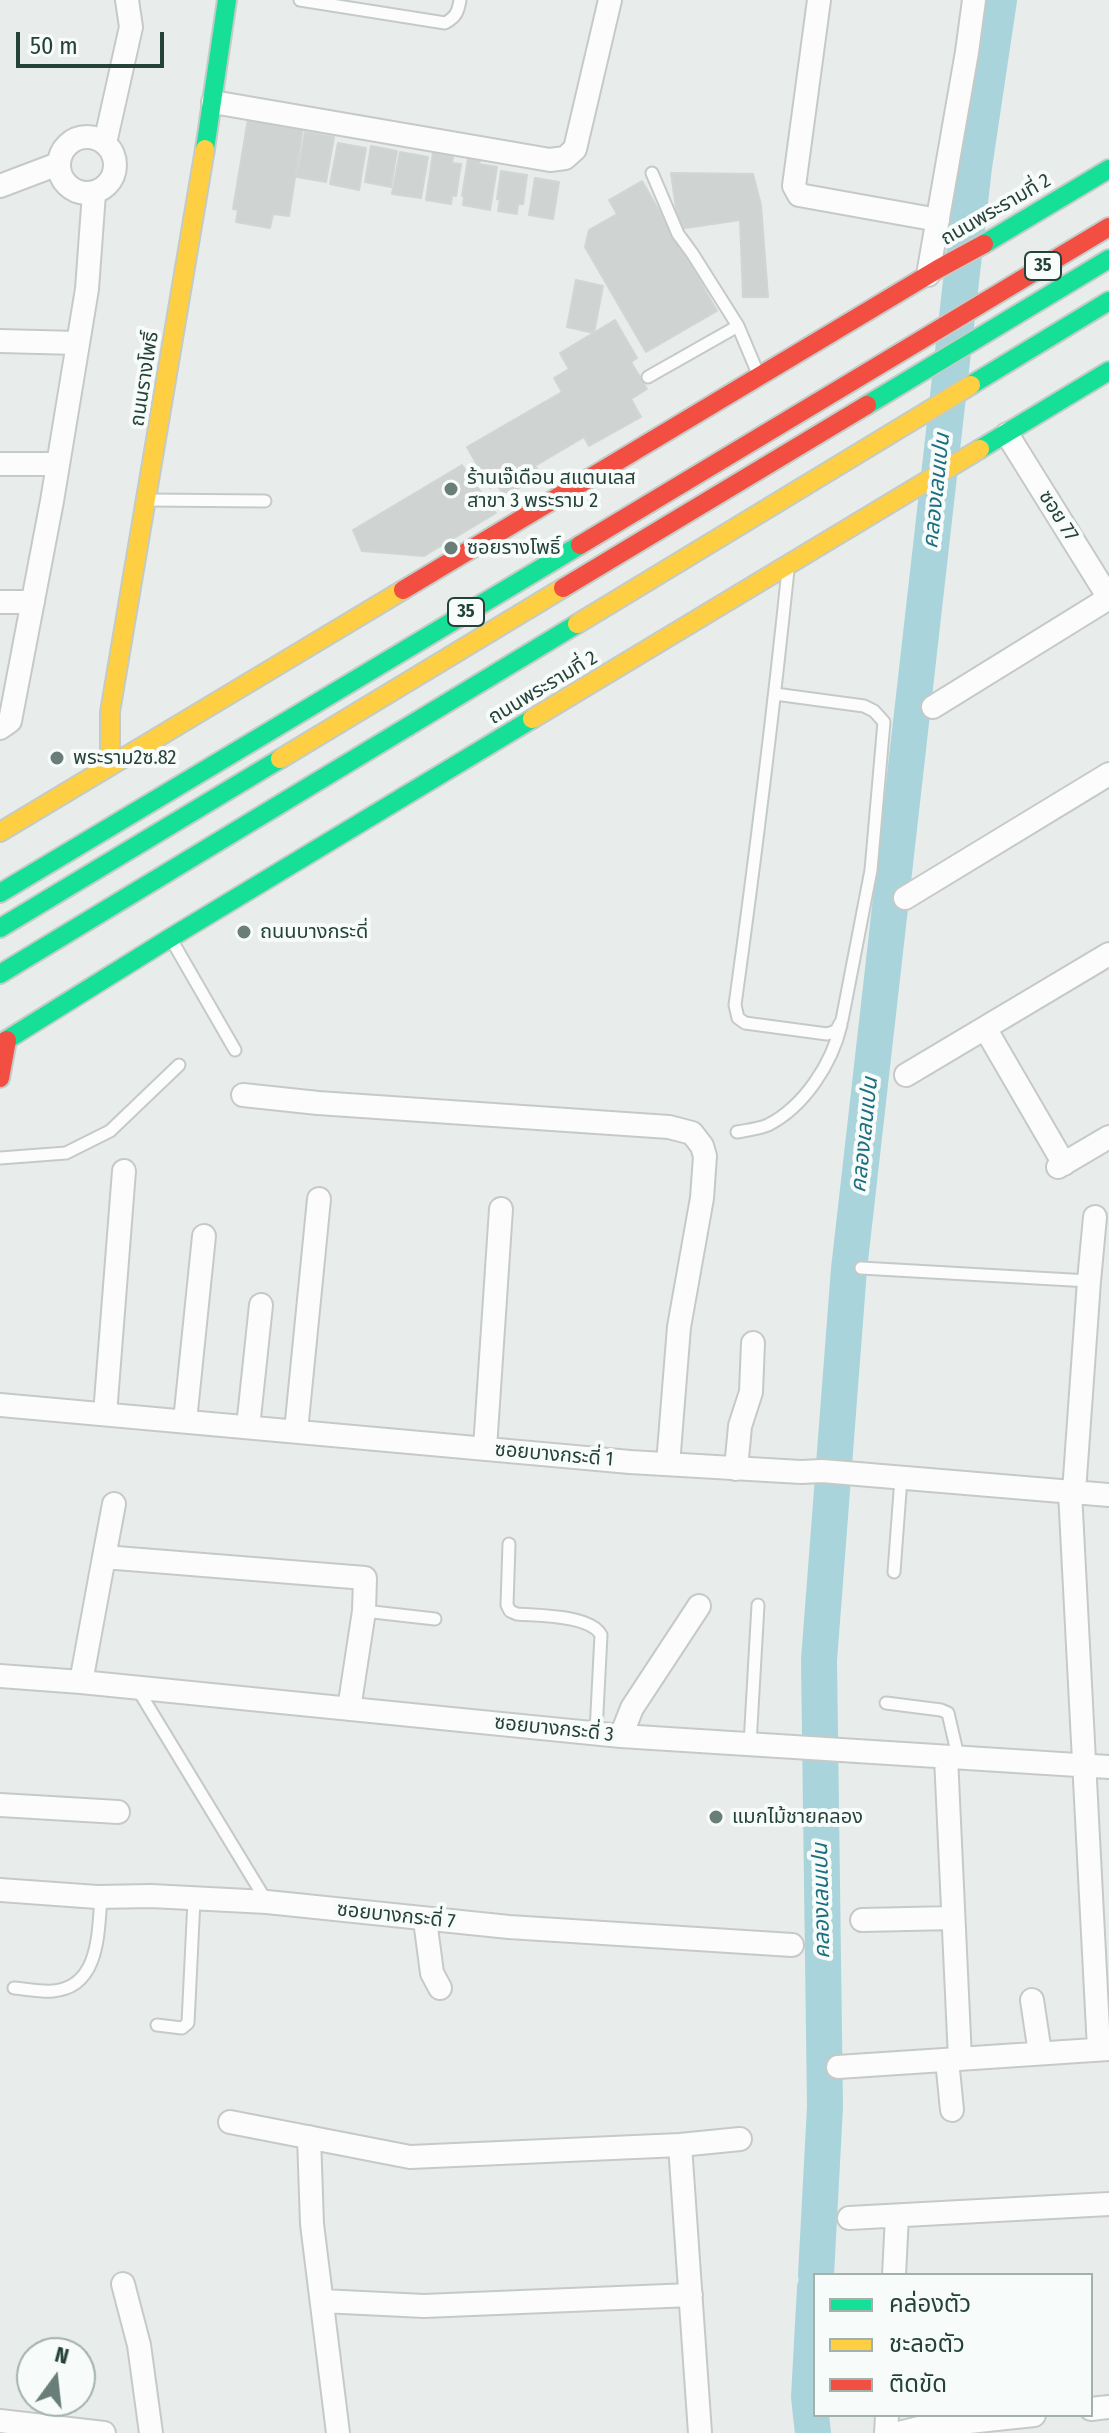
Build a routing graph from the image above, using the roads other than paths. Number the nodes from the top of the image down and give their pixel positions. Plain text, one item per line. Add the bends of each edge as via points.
1 (127, 0) edge
2 (227, 0) edge
3 (300, 0) edge
4 (460, 0) edge
5 (610, 0) edge
6 (819, 0) edge
7 (974, 0) edge
8 (213, 102) junction
9 (105, 143) junction
10 (58, 164) junction
11 (1109, 169) edge
12 (652, 173) dead end
13 (0, 186) edge
14 (94, 193) junction
15 (938, 220) junction
16 (1109, 225) edge
17 (1109, 259) edge
18 (933, 272) junction
19 (1109, 301) edge
20 (738, 326) junction
21 (0, 341) edge
22 (78, 343) junction
23 (1109, 371) edge
24 (648, 377) dead end
25 (759, 377) junction
26 (1007, 434) junction
27 (0, 464) edge
28 (58, 464) junction
29 (147, 500) junction
30 (265, 501) dead end
31 (787, 518) dead end
32 (788, 566) junction
33 (1109, 598) edge
34 (0, 602) edge
35 (33, 602) junction
36 (775, 694) junction
37 (933, 707) dead end
38 (0, 728) edge
39 (110, 765) junction
40 (1109, 774) edge
41 (0, 832) edge
42 (0, 893) edge
43 (905, 898) dead end
44 (0, 928) edge
45 (170, 938) junction
46 (1109, 954) edge
47 (0, 974) edge
48 (0, 988) edge
49 (842, 1020) junction
50 (985, 1028) junction
51 (3, 1042) edge
52 (235, 1050) dead end
53 (179, 1065) dead end
54 (906, 1075) dead end
55 (0, 1078) edge
56 (243, 1095) dead end
57 (737, 1132) dead end
58 (1109, 1137) edge
59 (0, 1158) edge
60 (124, 1171) dead end
61 (319, 1199) dead end
62 (501, 1209) dead end
63 (1095, 1217) dead end
64 (204, 1236) dead end
65 (861, 1268) dead end
66 (1089, 1281) junction
67 (261, 1305) dead end
68 (753, 1343) dead end
69 (0, 1405) edge
70 (105, 1414) junction
71 (185, 1421) junction
72 (248, 1427) junction
73 (296, 1431) junction
74 (485, 1448) junction
75 (668, 1464) junction
76 (736, 1469) junction
77 (901, 1478) junction
78 (1072, 1492) junction
79 (1109, 1495) edge
80 (114, 1504) dead end
81 (509, 1544) dead end
82 (104, 1557) junction
83 (894, 1572) dead end
84 (758, 1605) dead end
85 (699, 1606) dead end
86 (364, 1611) junction
87 (435, 1619) dead end
88 (0, 1676) edge
89 (81, 1682) junction
90 (137, 1688) junction
91 (886, 1703) dead end
92 (349, 1709) junction
93 (596, 1732) junction
94 (621, 1736) junction
95 (750, 1744) junction
96 (952, 1757) junction
97 (1083, 1765) junction
98 (1109, 1767) edge
99 (0, 1805) edge
100 (118, 1812) dead end
101 (0, 1890) edge
102 (101, 1897) junction
103 (194, 1900) junction
104 (267, 1902) junction
105 (953, 1918) junction
106 (425, 1920) junction
107 (862, 1920) dead end
108 (792, 1945) dead end
109 (14, 1988) dead end
110 (440, 1988) dead end
111 (1032, 2000) dead end
112 (157, 2025) dead end
113 (1104, 2049) edge
114 (1040, 2053) junction
115 (953, 2059) junction
116 (838, 2067) dead end
117 (952, 2110) dead end
118 (230, 2122) dead end
119 (309, 2137) junction
120 (740, 2139) dead end
121 (680, 2145) junction
122 (1109, 2204) edge
123 (897, 2216) junction
124 (849, 2218) dead end
125 (894, 2273) edge
126 (123, 2284) dead end
127 (691, 2295) junction
128 (322, 2301) junction
129 (1016, 2417) edge
130 (0, 2421) edge
131 (104, 2433) edge
132 (151, 2433) edge
133 (338, 2433) edge
134 (700, 2433) edge
135 (899, 2433) edge

1 - 9 street via 131,27
2 - 8 main road, ถนนรางโพธิ์
3 - 4 lane via 445,23 458,12
5 - 8 street via 575,149 565,158 550,160
6 - 15 street via 794,186 799,195
7 - 15 street
8 - 29 main road, ถนนรางโพธิ์
9 - 10 street via 79,138 65,148
9 - 14 street via 116,167 109,183
10 - 13 street
10 - 14 street via 69,188
11 - 18 main road, ถนนพระรามที่ 2 / 35
12 - 20 lane via 678,234
14 - 22 street
15 - 18 street
16 - 42 main road, 35
17 - 44 main road
18 - 25 main road, ถนนพระรามที่ 2 / 35
19 - 47 main road
20 - 24 lane
20 - 25 lane
21 - 22 street
22 - 28 street
23 - 26 main road, ถนนพระรามที่ 2
25 - 39 main road, ถนนพระรามที่ 2 / 35
26 - 32 main road, ถนนพระรามที่ 2
26 - 33 street, ซอย 77
27 - 28 street
28 - 35 street
29 - 30 lane
29 - 39 main road, ถนนรางโพธิ์ via 110,712
31 - 48 main road, ถนนพระรามที่ 2
32 - 36 lane
32 - 45 main road, ถนนพระรามที่ 2
33 - 37 street
34 - 35 street
35 - 38 street via 10,721
36 - 49 lane via 864,706 884,722 871,870
36 - 49 lane via 735,1005 745,1023 827,1034
39 - 41 main road, ถนนพระรามที่ 2 / 35
40 - 43 street
45 - 51 main road, ถนนพระรามที่ 2
45 - 52 lane
46 - 50 street
49 - 57 lane via 830,1059 795,1105 768,1125
50 - 54 street
50 - 58 street via 1061,1166
51 - 55 main road
53 - 59 lane via 110,1131 66,1153
56 - 75 street via 669,1127 698,1138 705,1156 702,1198 679,1327
60 - 70 street
61 - 73 street
62 - 74 street
63 - 66 street
64 - 71 street
65 - 66 lane
66 - 78 street
67 - 72 street
68 - 76 street via 751,1392 740,1426
69 - 70 street, ซอยบางกระดี่ 1
70 - 71 street, ซอยบางกระดี่ 1
71 - 72 street, ซอยบางกระดี่ 1
72 - 73 street, ซอยบางกระดี่ 1
73 - 74 street, ซอยบางกระดี่ 1
74 - 75 street, ซอยบางกระดี่ 1
75 - 76 street, ซอยบางกระดี่ 1
76 - 77 street, ซอยบางกระดี่ 1
77 - 78 street, ซอยบางกระดี่ 1
77 - 83 lane
78 - 79 street, ซอยบางกระดี่ 1
78 - 97 street
80 - 82 street
81 - 93 lane via 510,1611 597,1626 601,1635
82 - 86 street via 376,1579
82 - 89 street
84 - 95 lane
85 - 94 street via 632,1708
86 - 87 lane
86 - 92 street
88 - 89 street, ซอยบางกระดี่ 3
89 - 90 street, ซอยบางกระดี่ 3
90 - 92 street, ซอยบางกระดี่ 3
90 - 104 lane
91 - 96 lane via 948,1713
92 - 93 street, ซอยบางกระดี่ 3
93 - 94 street, ซอยบางกระดี่ 3
94 - 95 street, ซอยบางกระดี่ 3
95 - 96 street, ซอยบางกระดี่ 3
96 - 97 street, ซอยบางกระดี่ 3
96 - 105 street
97 - 98 street, ซอยบางกระดี่ 3
97 - 113 street
99 - 100 street
101 - 102 street, ซอยบางกระดี่ 7
102 - 103 street, ซอยบางกระดี่ 7
102 - 109 lane via 98,1936 84,1976 53,1991
103 - 104 street, ซอยบางกระดี่ 7
103 - 112 lane via 188,2023 182,2028
104 - 106 street, ซอยบางกระดี่ 7
105 - 107 street
105 - 115 street
106 - 108 street, ซอยบางกระดี่ 7
106 - 110 street via 432,1973
111 - 114 street
113 - 114 street
114 - 115 street
115 - 116 street
115 - 117 street
118 - 119 street
119 - 121 street via 410,2157
119 - 128 street
120 - 121 street
121 - 127 street
122 - 123 street
123 - 124 street
123 - 125 street
126 - 132 street via 139,2345
127 - 128 street via 424,2306
127 - 134 street
128 - 133 street
129 - 135 street
130 - 131 street

